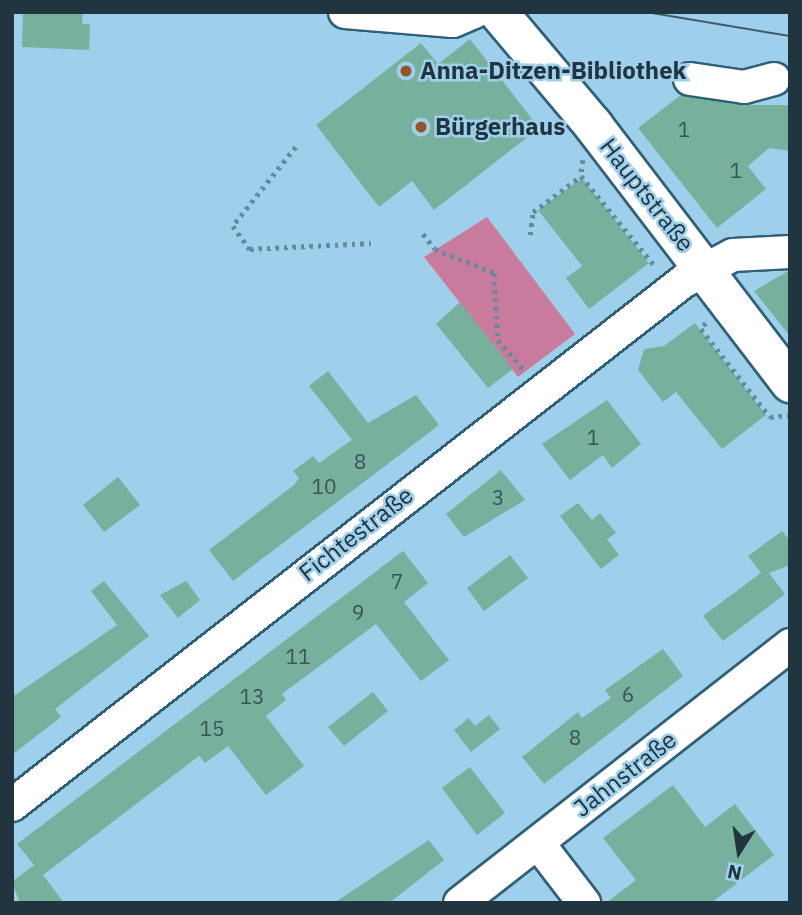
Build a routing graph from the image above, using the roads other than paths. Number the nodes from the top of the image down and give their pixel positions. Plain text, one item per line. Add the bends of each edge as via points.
1 (345, 12) edge
2 (474, 12) edge
3 (498, 12) edge
4 (690, 79) dead end
5 (774, 79) dead end
6 (790, 252) edge
7 (703, 268) junction
8 (788, 386) edge
9 (790, 645) edge
10 (12, 805) edge
11 (538, 843) junction
12 (460, 903) edge
13 (584, 903) edge

1 - 2 street via 453,21
3 - 7 main road, Hauptstraße
4 - 5 street via 744,87
6 - 7 street, Fichtestraße via 733,255
7 - 8 main road, Hauptstraße
7 - 10 street, Fichtestraße
9 - 11 street, Jahnstraße
11 - 12 street, Jahnstraße
11 - 13 street

